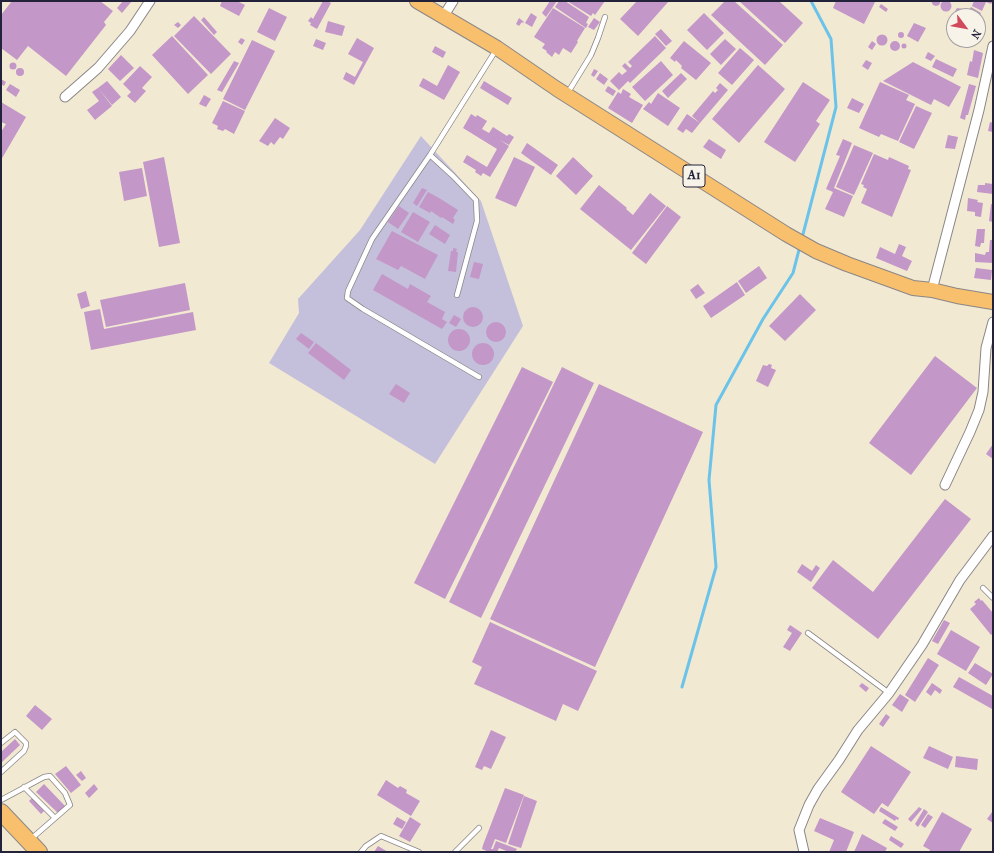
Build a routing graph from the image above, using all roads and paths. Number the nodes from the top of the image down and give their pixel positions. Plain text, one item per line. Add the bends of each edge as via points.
1 (150, 1) edge
2 (417, 1) edge
3 (453, 1) edge
4 (444, 17) junction
5 (605, 17) dead end
6 (993, 46) edge
7 (497, 48) junction
8 (567, 95) junction
9 (65, 97) dead end
10 (430, 155) junction
11 (932, 290) junction
12 (457, 295) dead end
13 (993, 302) edge
14 (993, 322) edge
15 (479, 377) dead end
16 (945, 485) dead end
17 (993, 536) edge
18 (983, 588) dead end
19 (993, 598) edge
20 (808, 633) dead end
21 (889, 693) junction
22 (1, 743) edge
23 (2, 769) edge
24 (24, 787) junction
25 (1, 800) edge
26 (1, 812) edge
27 (55, 818) junction
28 (479, 828) dead end
29 (33, 847) edge
30 (361, 852) edge
31 (419, 852) edge
32 (455, 852) edge
33 (804, 852) edge

1 - 9 street via 130,31 98,68
2 - 4 highway, A1
3 - 4 street
4 - 7 highway, A1
5 - 8 lane via 591,55
6 - 11 street
7 - 8 highway, A1
7 - 10 lane
8 - 11 highway, A1 via 816,251 913,288
10 - 12 lane via 476,200 477,220
10 - 15 lane via 372,239 348,290 348,298
11 - 13 highway, A1
14 - 16 street via 986,348 983,392 978,410
17 - 21 street via 960,580 922,645
18 - 19 lane
20 - 21 lane
21 - 33 street via 858,730 809,804 799,830
22 - 23 lane via 15,732 26,743 24,751
24 - 25 lane
24 - 27 lane
24 - 27 lane via 50,776 65,793 70,805
26 - 29 highway
27 - 29 lane
28 - 32 lane
30 - 31 lane via 381,836

